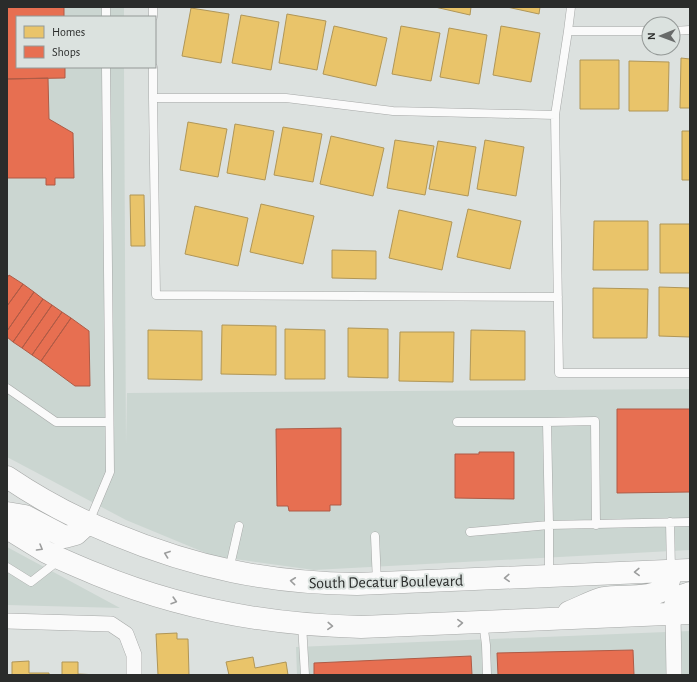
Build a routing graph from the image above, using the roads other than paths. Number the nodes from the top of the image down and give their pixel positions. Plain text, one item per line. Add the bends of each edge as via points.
1 (571, 7) edge
2 (641, 31) edge
3 (568, 32) junction
4 (106, 68) edge
5 (153, 68) edge
6 (153, 98) junction
7 (555, 115) junction
8 (558, 297) junction
9 (690, 374) edge
10 (7, 388) edge
11 (108, 422) junction
12 (457, 422) dead end
13 (547, 422) junction
14 (7, 477) edge
15 (7, 513) edge
16 (670, 522) junction
17 (690, 522) edge
18 (88, 523) junction
19 (549, 525) junction
20 (596, 525) junction
21 (239, 526) dead end
22 (7, 528) edge
23 (470, 532) dead end
24 (375, 536) dead end
25 (61, 558) junction
26 (7, 567) edge
27 (229, 571) junction
28 (680, 571) edge
29 (549, 576) junction
30 (377, 583) junction
31 (690, 593) edge
32 (682, 614) edge
33 (553, 619) junction
34 (7, 621) edge
35 (483, 622) junction
36 (302, 624) junction
37 (134, 675) edge
38 (305, 675) edge
39 (487, 675) edge
40 (674, 675) edge

1 - 3 lane
2 - 3 lane
3 - 7 lane
4 - 11 lane
5 - 6 lane
6 - 7 lane via 286,98 393,111
6 - 8 lane via 156,295
7 - 8 lane
8 - 9 lane via 559,373
10 - 11 lane via 56,422
11 - 18 lane via 110,472
12 - 13 lane
13 - 19 lane
13 - 20 lane via 595,421
14 - 18 main road, South Decatur Boulevard via 54,506
15 - 18 main road via 25,516 66,537 76,534
16 - 17 lane
16 - 20 lane
16 - 28 lane
27 -> 18 main road, South Decatur Boulevard via 173,556
19 - 20 lane
19 - 23 lane
19 - 29 lane
21 - 27 lane
22 -> 25 main road
24 - 30 lane
25 - 26 lane via 31,582
25 -> 36 main road via 130,588 184,604 269,621
30 -> 27 main road, South Decatur Boulevard via 325,584
28 -> 29 main road, South Decatur Boulevard
28 - 33 main road via 658,593 604,598
29 -> 30 main road, South Decatur Boulevard
31 - 32 main road via 680,596 675,601
32 - 33 main road
32 - 40 street
33 - 35 main road
34 - 37 street via 111,624 126,634 134,655
36 -> 35 main road via 361,627
35 - 39 lane
36 - 38 lane

